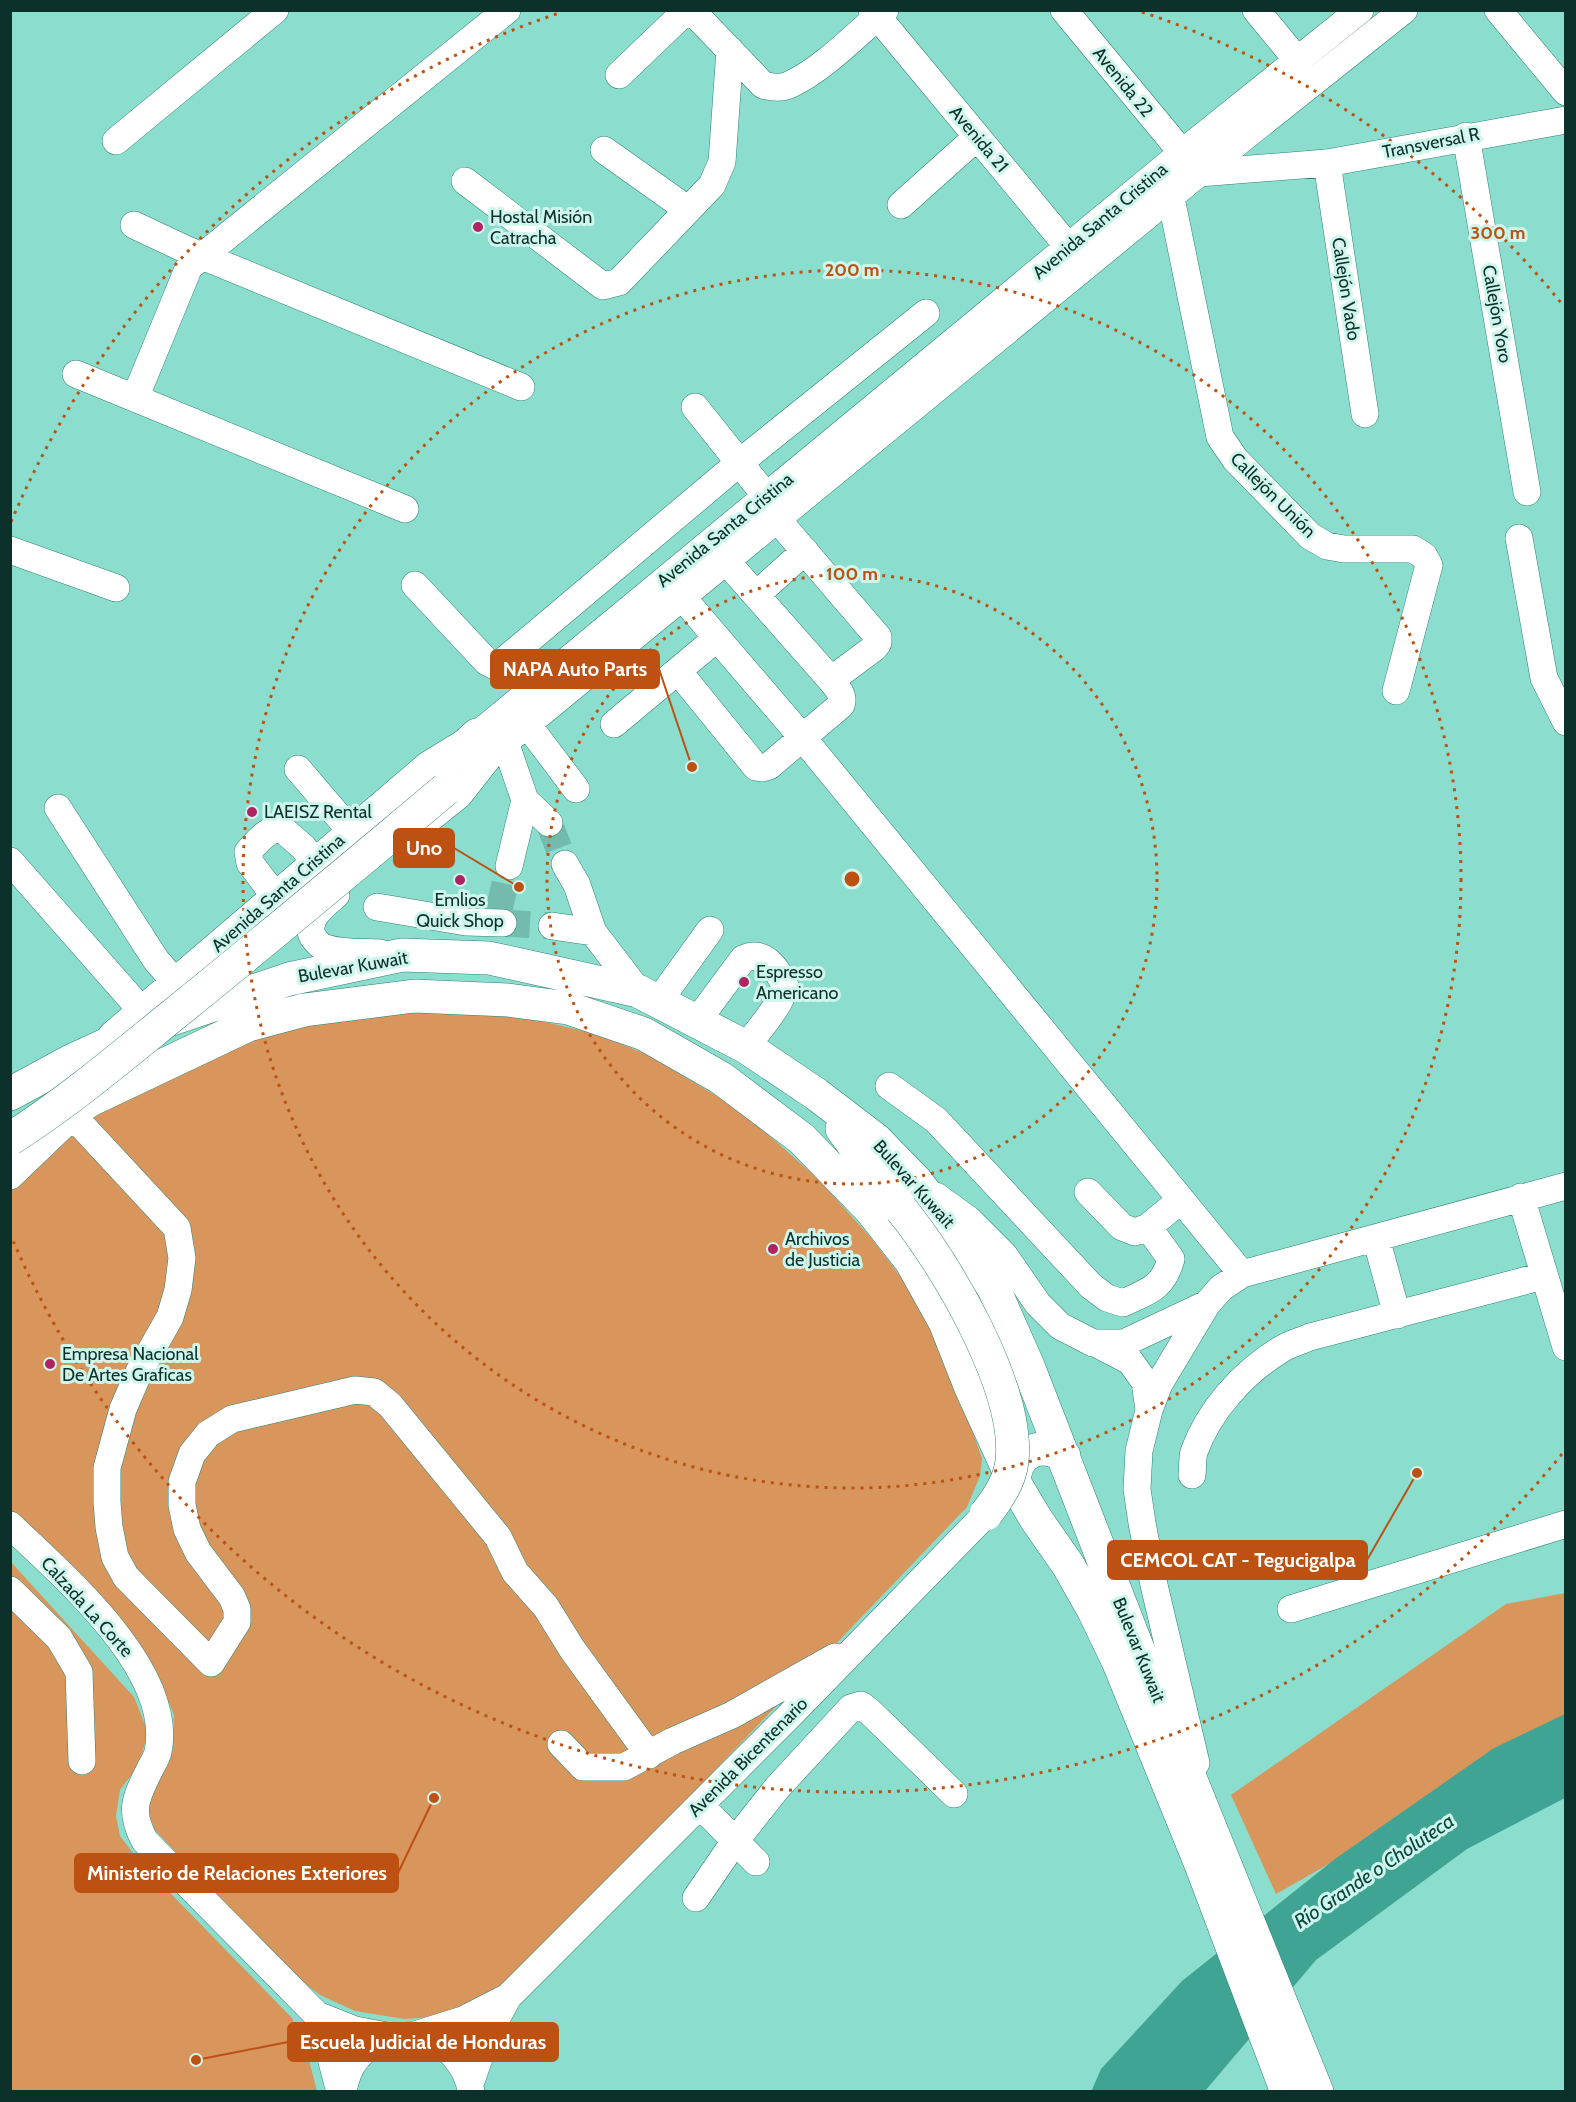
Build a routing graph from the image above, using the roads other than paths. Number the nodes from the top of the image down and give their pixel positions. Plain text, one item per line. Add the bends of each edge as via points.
1 (275, 10) edge
2 (507, 10) edge
3 (689, 10) edge
4 (1064, 10) edge
5 (1256, 10) edge
6 (1360, 10) edge
7 (1404, 10) edge
8 (1498, 10) edge
9 (878, 13) edge
10 (730, 50) junction
11 (1297, 60) junction
12 (619, 75) dead end
13 (1262, 89) junction
14 (1566, 92) edge
15 (1268, 119) junction
16 (1566, 120) edge
17 (1466, 136) junction
18 (977, 137) junction
19 (116, 141) dead end
20 (604, 150) dead end
21 (1182, 153) junction
22 (1327, 163) junction
23 (1297, 165) junction
24 (1199, 173) junction
25 (1155, 176) junction
26 (465, 181) dead end
27 (1171, 198) junction
28 (901, 205) dead end
29 (687, 209) junction
30 (134, 225) dead end
31 (202, 255) junction
32 (1077, 258) junction
33 (926, 314) dead end
34 (76, 374) dead end
35 (521, 387) dead end
36 (135, 398) junction
37 (695, 407) dead end
38 (1365, 414) dead end
39 (739, 463) junction
40 (1527, 492) dead end
41 (772, 508) junction
42 (405, 509) dead end
43 (1519, 538) dead end
44 (10, 550) edge
45 (805, 551) junction
46 (726, 561) junction
47 (416, 585) dead end
48 (116, 588) dead end
49 (756, 594) junction
50 (682, 597) junction
51 (717, 638) junction
52 (678, 671) junction
53 (831, 680) junction
54 (1396, 690) dead end
55 (1566, 722) edge
56 (527, 724) junction
57 (614, 724) dead end
58 (802, 737) junction
59 (491, 743) junction
60 (298, 769) dead end
61 (440, 783) junction
62 (576, 789) dead end
63 (525, 800) junction
64 (58, 808) dead end
65 (549, 823) tunnel mouth
66 (349, 832) junction
67 (10, 861) edge
68 (314, 862) junction
69 (565, 864) tunnel mouth
70 (509, 866) tunnel mouth
71 (275, 896) junction
72 (377, 907) dead end
73 (552, 926) tunnel mouth
74 (710, 930) dead end
75 (593, 932) junction
76 (402, 955) junction
77 (489, 958) junction
78 (175, 982) junction
79 (648, 997) junction
80 (142, 1011) junction
81 (697, 1022) junction
82 (746, 1047) junction
83 (92, 1051) junction
84 (890, 1086) dead end
85 (10, 1094) edge
86 (81, 1108) junction
87 (10, 1116) edge
88 (10, 1138) edge
89 (802, 1139) junction
90 (10, 1151) edge
91 (10, 1176) edge
92 (1566, 1186) edge
93 (1088, 1192) dead end
94 (902, 1194) junction
95 (1521, 1197) junction
96 (1182, 1200) junction
97 (1148, 1227) junction
98 (1376, 1238) junction
99 (1242, 1274) junction
100 (1543, 1275) junction
101 (1206, 1304) junction
102 (1397, 1315) junction
103 (1093, 1342) junction
104 (1566, 1347) edge
105 (1037, 1390) junction
106 (1149, 1410) junction
107 (984, 1417) junction
108 (1064, 1456) junction
109 (1192, 1475) dead end
110 (1014, 1482) junction
111 (986, 1514) joint
112 (1566, 1524) edge
113 (10, 1525) edge
114 (10, 1590) edge
115 (1291, 1609) dead end
116 (860, 1643) junction
117 (732, 1715) junction
118 (561, 1744) dead end
119 (756, 1749) junction
120 (649, 1755) junction
121 (82, 1761) dead end
122 (954, 1794) dead end
123 (700, 1804) junction
124 (735, 1841) junction
125 (1211, 1847) junction
126 (756, 1862) dead end
127 (696, 1898) dead end
128 (508, 1997) junction
129 (317, 2014) junction
130 (404, 2036) junction
131 (471, 2088) edge
132 (341, 2091) edge
133 (1287, 2091) edge
134 (1317, 2091) edge

1 - 19 street
2 - 31 street
3 - 10 street
3 - 12 street
4 - 21 street, Avenida 22
5 - 11 street
6 - 11 street, Avenida Santa Cristina
7 - 15 street, Avenida Santa Cristina
8 - 14 street
9 - 10 street via 815,69 790,85 764,85
9 - 18 street, Avenida 21
10 - 29 street via 722,162 712,185
11 - 13 street, Avenida Santa Cristina
13 - 15 street
13 - 21 street, Avenida Santa Cristina
15 - 23 street via 1271,147
15 - 24 street, Avenida Santa Cristina
16 - 17 street, Transversal R
17 - 22 street, Transversal R
17 - 40 street, Callejón Yoro
18 - 28 street
18 - 32 street, Avenida 21
20 - 29 street
21 - 24 street
21 - 25 street, Avenida Santa Cristina
22 - 23 street, Transversal R
22 - 38 street, Callejón Vado
23 - 24 street, Transversal R
24 - 27 street, Avenida Santa Cristina
25 - 27 street, Callejón Unión
25 - 32 street, Avenida Santa Cristina
26 - 29 street via 603,286 619,282
27 - 32 street, Avenida Santa Cristina
27 - 54 street, Callejón Unión via 1220,438 1310,536 1327,546 1344,549 1413,549 1424,556 1429,566
30 - 31 street
31 - 35 street
31 - 36 street via 189,267
32 - 41 street, Avenida Santa Cristina
33 - 39 street
34 - 36 street
36 - 42 street
37 - 39 street
39 - 41 street
39 - 47 street via 495,666
41 - 45 street
41 - 46 street, Avenida Santa Cristina
41 - 59 street, Avenida Santa Cristina
43 - 55 street via 1544,678
44 - 48 street
45 - 49 street
45 - 53 street via 878,637 874,648
46 - 49 street
46 - 50 street, Avenida Santa Cristina
49 - 53 street
50 - 51 street
50 - 56 street, Avenida Santa Cristina
51 - 52 street
51 - 58 street
52 - 57 street
52 - 58 street via 756,766 769,766
53 - 58 street via 842,696 841,705
56 - 59 street, Avenida Santa Cristina
56 - 62 street
58 - 96 street
59 - 61 main road
59 - 63 street
59 - 66 street, Avenida Santa Cristina via 428,765
59 - 76 street, Avenida Santa Cristina via 459,795 328,902 312,921 312,934 324,948
60 - 66 street
61 - 87 main road via 110,1045
61 - 88 main road, bridge via 217,980 108,1068
63 - 65 street
63 - 70 street
64 - 78 street via 156,960
66 - 68 street, Avenida Santa Cristina
67 - 80 street
68 - 71 street, Avenida Santa Cristina
68 - 71 street via 281,828 275,828 256,843 248,852 250,863
69 - 75 street via 577,885
71 - 78 street, Avenida Santa Cristina
72 - 77 street via 466,922 499,919
73 - 75 street
74 - 79 street
75 - 79 street
76 - 77 main road, Bulevar Kuwait
76 - 83 main road, Bulevar Kuwait via 289,979 134,1032
77 - 79 main road, Bulevar Kuwait
78 - 80 street, Avenida Santa Cristina
79 - 81 main road, Bulevar Kuwait
80 - 83 street, Avenida Santa Cristina
81 - 82 main road, Bulevar Kuwait
81 - 82 street via 743,959 759,956 777,973 785,986 784,993
82 - 94 main road, Bulevar Kuwait via 875,1139
83 - 85 main road, Bulevar Kuwait
84 - 97 street via 936,1120 1091,1286 1107,1298 1123,1303 1153,1289 1167,1274 1171,1258
86 - 89 main road, Bulevar Kuwait via 248,1025 304,1010 414,996 508,1000 568,1008 644,1034 721,1078
86 - 90 main road, Bulevar Kuwait
86 - 91 street
86 - 120 street via 177,1228 182,1258 170,1317 123,1409 107,1468 109,1527 115,1557 126,1577 211,1663 237,1622 237,1609 187,1529 182,1482 192,1454 208,1434 232,1419 355,1390 374,1392 390,1405 498,1537 515,1572 546,1607
89 - 94 main road
89 - 107 main road, Bulevar Kuwait via 871,1210 911,1261 945,1322
92 - 95 street
93 - 97 street via 1122,1227 1135,1232
94 - 103 street via 969,1220 1004,1255 1038,1305 1060,1326
94 - 105 main road, Bulevar Kuwait via 961,1239 994,1289
94 - 111 main road, bridge via 968,1313 1005,1401 1013,1444 1012,1464 1007,1482
95 - 98 street
95 - 100 street
96 - 97 street
96 - 99 street
98 - 99 street
98 - 102 street
99 - 101 street
100 - 102 street
100 - 104 street
101 - 103 street via 1124,1343
101 - 106 street
102 - 109 street via 1310,1337 1282,1349 1254,1369 1209,1420 1194,1454
103 - 106 street via 1130,1361 1145,1382
105 - 107 main road via 1032,1409 1016,1422 1002,1424
105 - 108 main road, Bulevar Kuwait
106 - 125 street via 1139,1451 1137,1490
107 - 110 main road, Bulevar Kuwait
108 - 110 main road via 1048,1449 1030,1452 1018,1464
108 - 125 main road, Bulevar Kuwait
110 - 125 main road, Bulevar Kuwait via 1093,1608
111 - 116 street, Avenida Bicentenario
112 - 115 street
113 - 129 street, Calzada La Corte via 123,1643 153,1696 159,1725 158,1753 134,1804 135,1821 145,1841
114 - 121 street via 59,1638 79,1672
116 - 117 street
116 - 119 street, Avenida Bicentenario
117 - 119 street via 744,1717 754,1725
117 - 120 street
118 - 120 street via 584,1767 624,1767
119 - 123 street, Avenida Bicentenario
122 - 124 street via 861,1705 851,1708 777,1788
123 - 124 street
123 - 128 street, Avenida Bicentenario
124 - 126 street
124 - 127 street
125 - 133 main road, Bulevar Kuwait
125 - 134 main road, Bulevar Kuwait
128 - 130 street, Avenida Bicentenario via 463,2020
128 - 131 street, Avenida Bicentenario via 486,2038
129 - 130 street, Calzada La Corte via 355,2030
129 - 132 street, Calzada La Corte
130 - 131 street, Calzada La Corte via 434,2040 450,2051 463,2066
130 - 132 street, Avenida Bicentenario via 373,2045 357,2058

